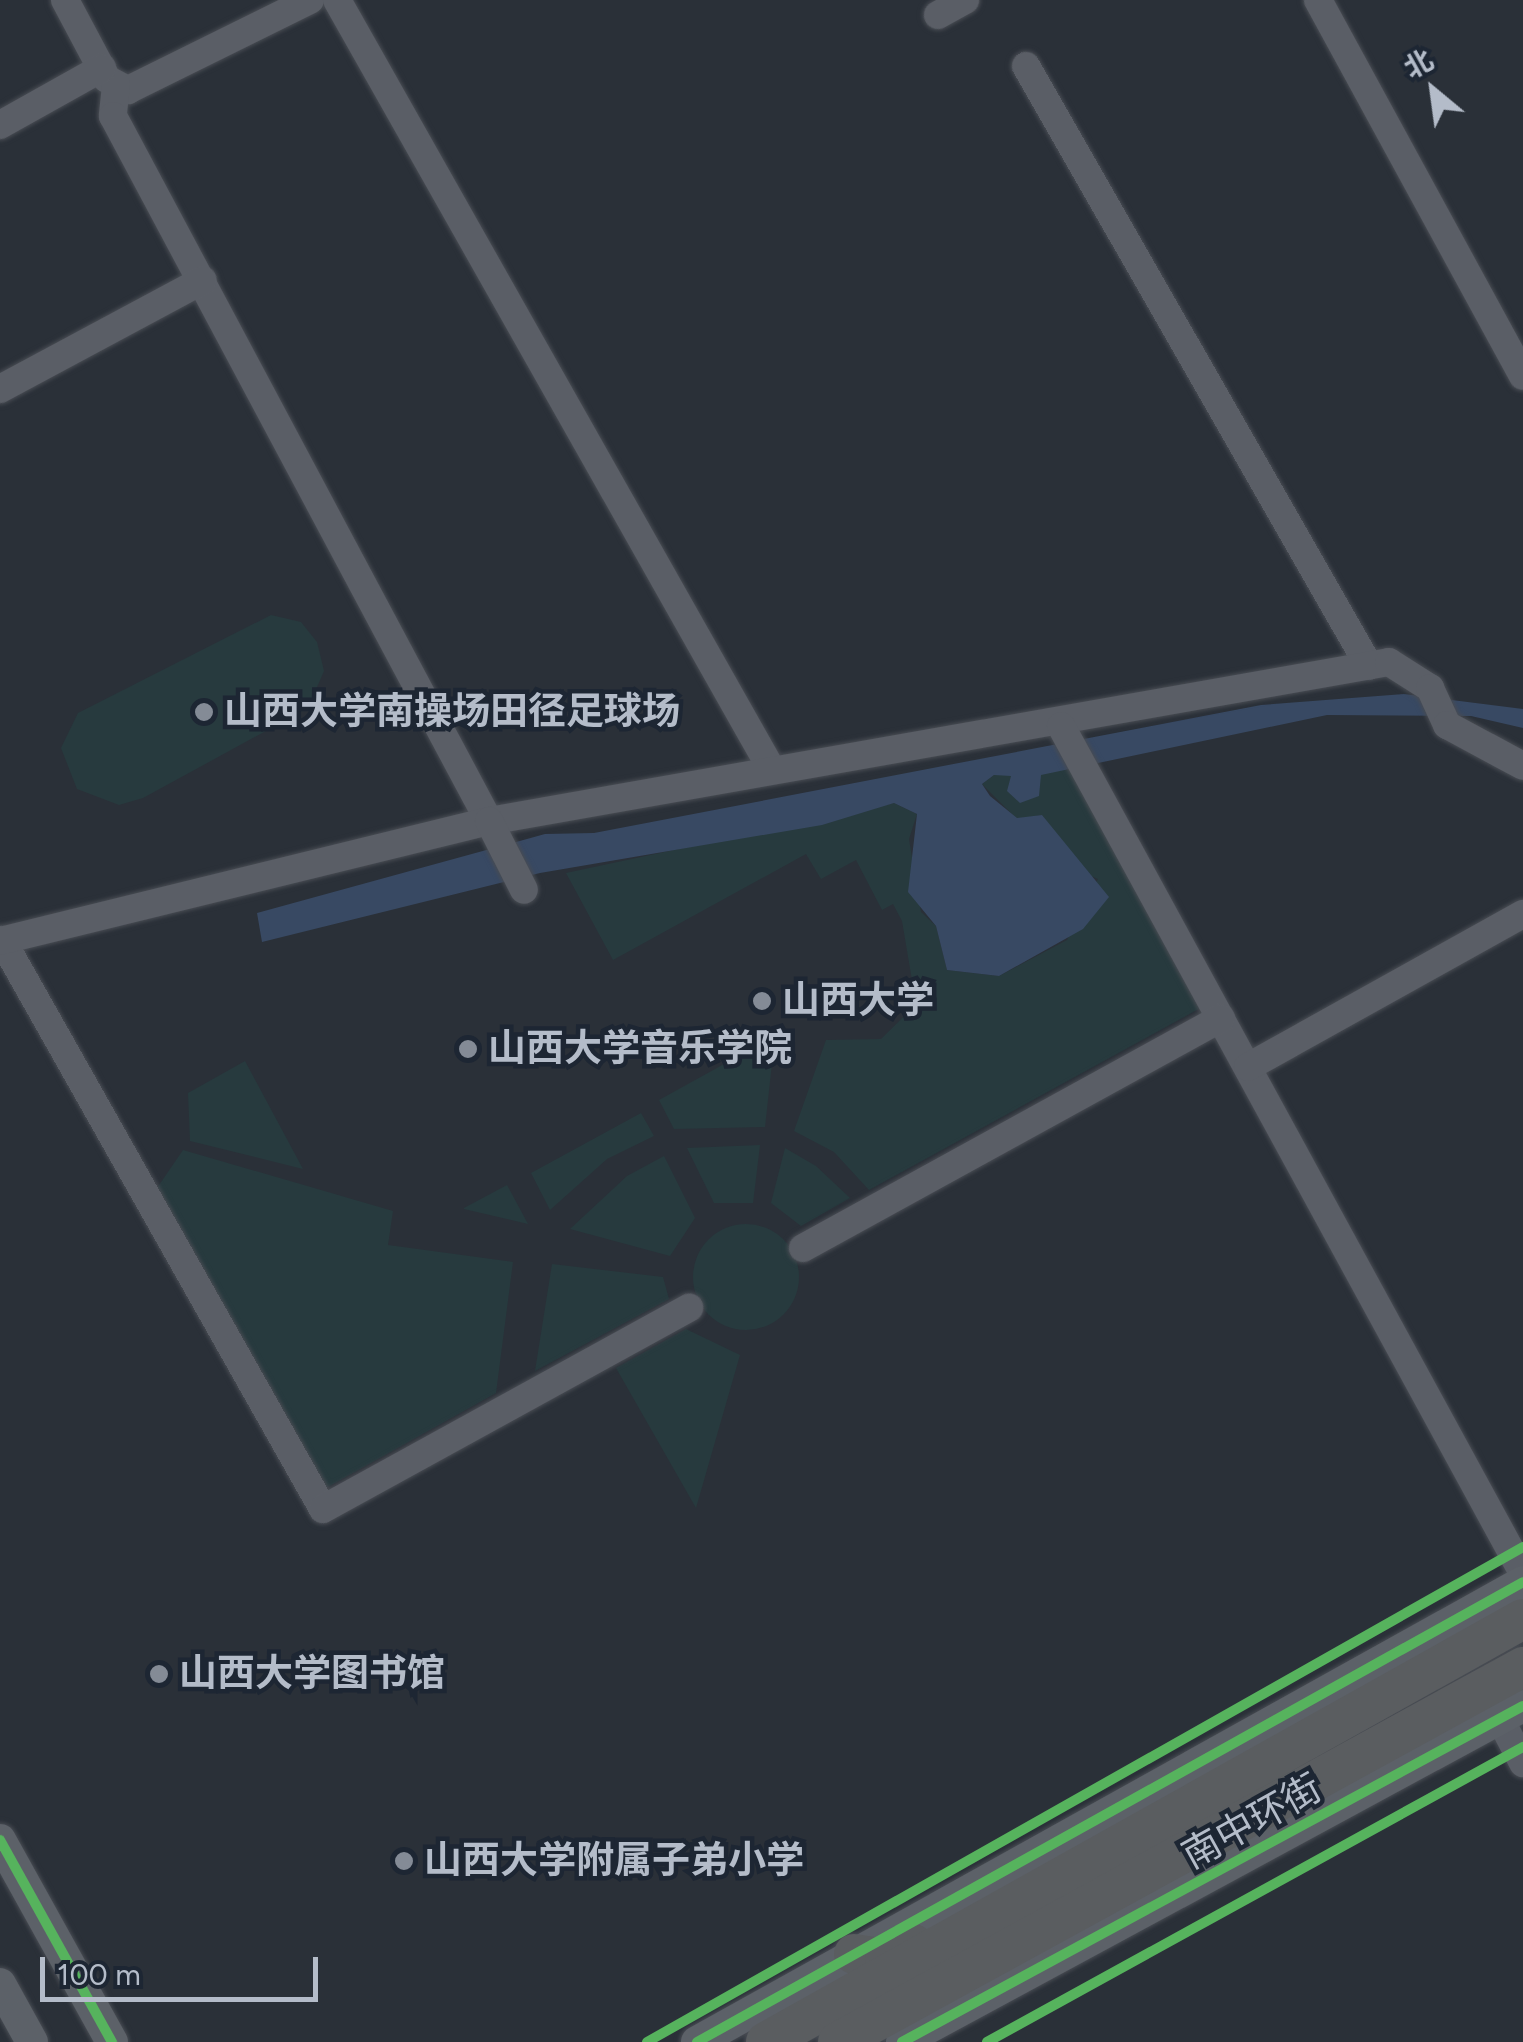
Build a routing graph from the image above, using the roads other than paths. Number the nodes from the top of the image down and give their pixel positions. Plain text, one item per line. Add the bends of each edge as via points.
1 (65, 0) edge
2 (310, 0) edge
3 (336, 0) edge
4 (965, 0) edge
5 (1318, 0) edge
6 (938, 15) dead end
7 (1026, 66) dead end
8 (109, 77) junction
9 (0, 125) edge
10 (202, 280) junction
11 (1523, 376) edge
12 (0, 389) edge
13 (1369, 666) junction
14 (1065, 732) junction
15 (1523, 766) edge
16 (772, 770) junction
17 (507, 857) junction
18 (1523, 914) edge
19 (1, 941) edge
20 (1221, 1018) junction
21 (1248, 1067) junction
22 (803, 1248) dead end
23 (690, 1308) dead end
24 (1523, 1574) edge
25 (1523, 1582) edge
26 (1510, 1626) edge
27 (1523, 1667) edge
28 (1330, 1694) junction
29 (1512, 1713) edge
30 (1523, 1763) edge
31 (1234, 1780) junction
32 (0, 1840) edge
33 (1127, 1854) junction
34 (0, 1984) edge
35 (880, 2007) edge
36 (32, 2042) edge
37 (112, 2042) edge
38 (697, 2042) edge
39 (766, 2042) edge
40 (838, 2042) edge

1 - 8 street
2 - 8 street via 145,86
3 - 16 street
4 - 6 street
5 - 11 street
7 - 13 street
8 - 9 street
8 - 10 street via 113,116
10 - 12 street
10 - 17 street
13 - 14 street
13 - 15 street via 1410,667 1430,688 1447,725
14 - 16 street
14 - 20 street
16 - 17 street
17 - 19 street
18 - 21 street
19 - 23 street via 323,1508
20 - 21 street
20 - 22 street
21 - 24 street
25 - 28 main road, 南中环街
26 - 31 highway
27 - 33 highway
28 - 31 highway
28 - 35 main road, 南中环街
29 - 30 street
29 - 35 main road, 南中环街
31 - 33 highway
32 - 37 main road
33 - 35 highway
33 - 35 highway via 1111,1912
34 - 36 main road
35 - 38 main road, 南中环街
35 - 39 highway
35 - 40 highway

